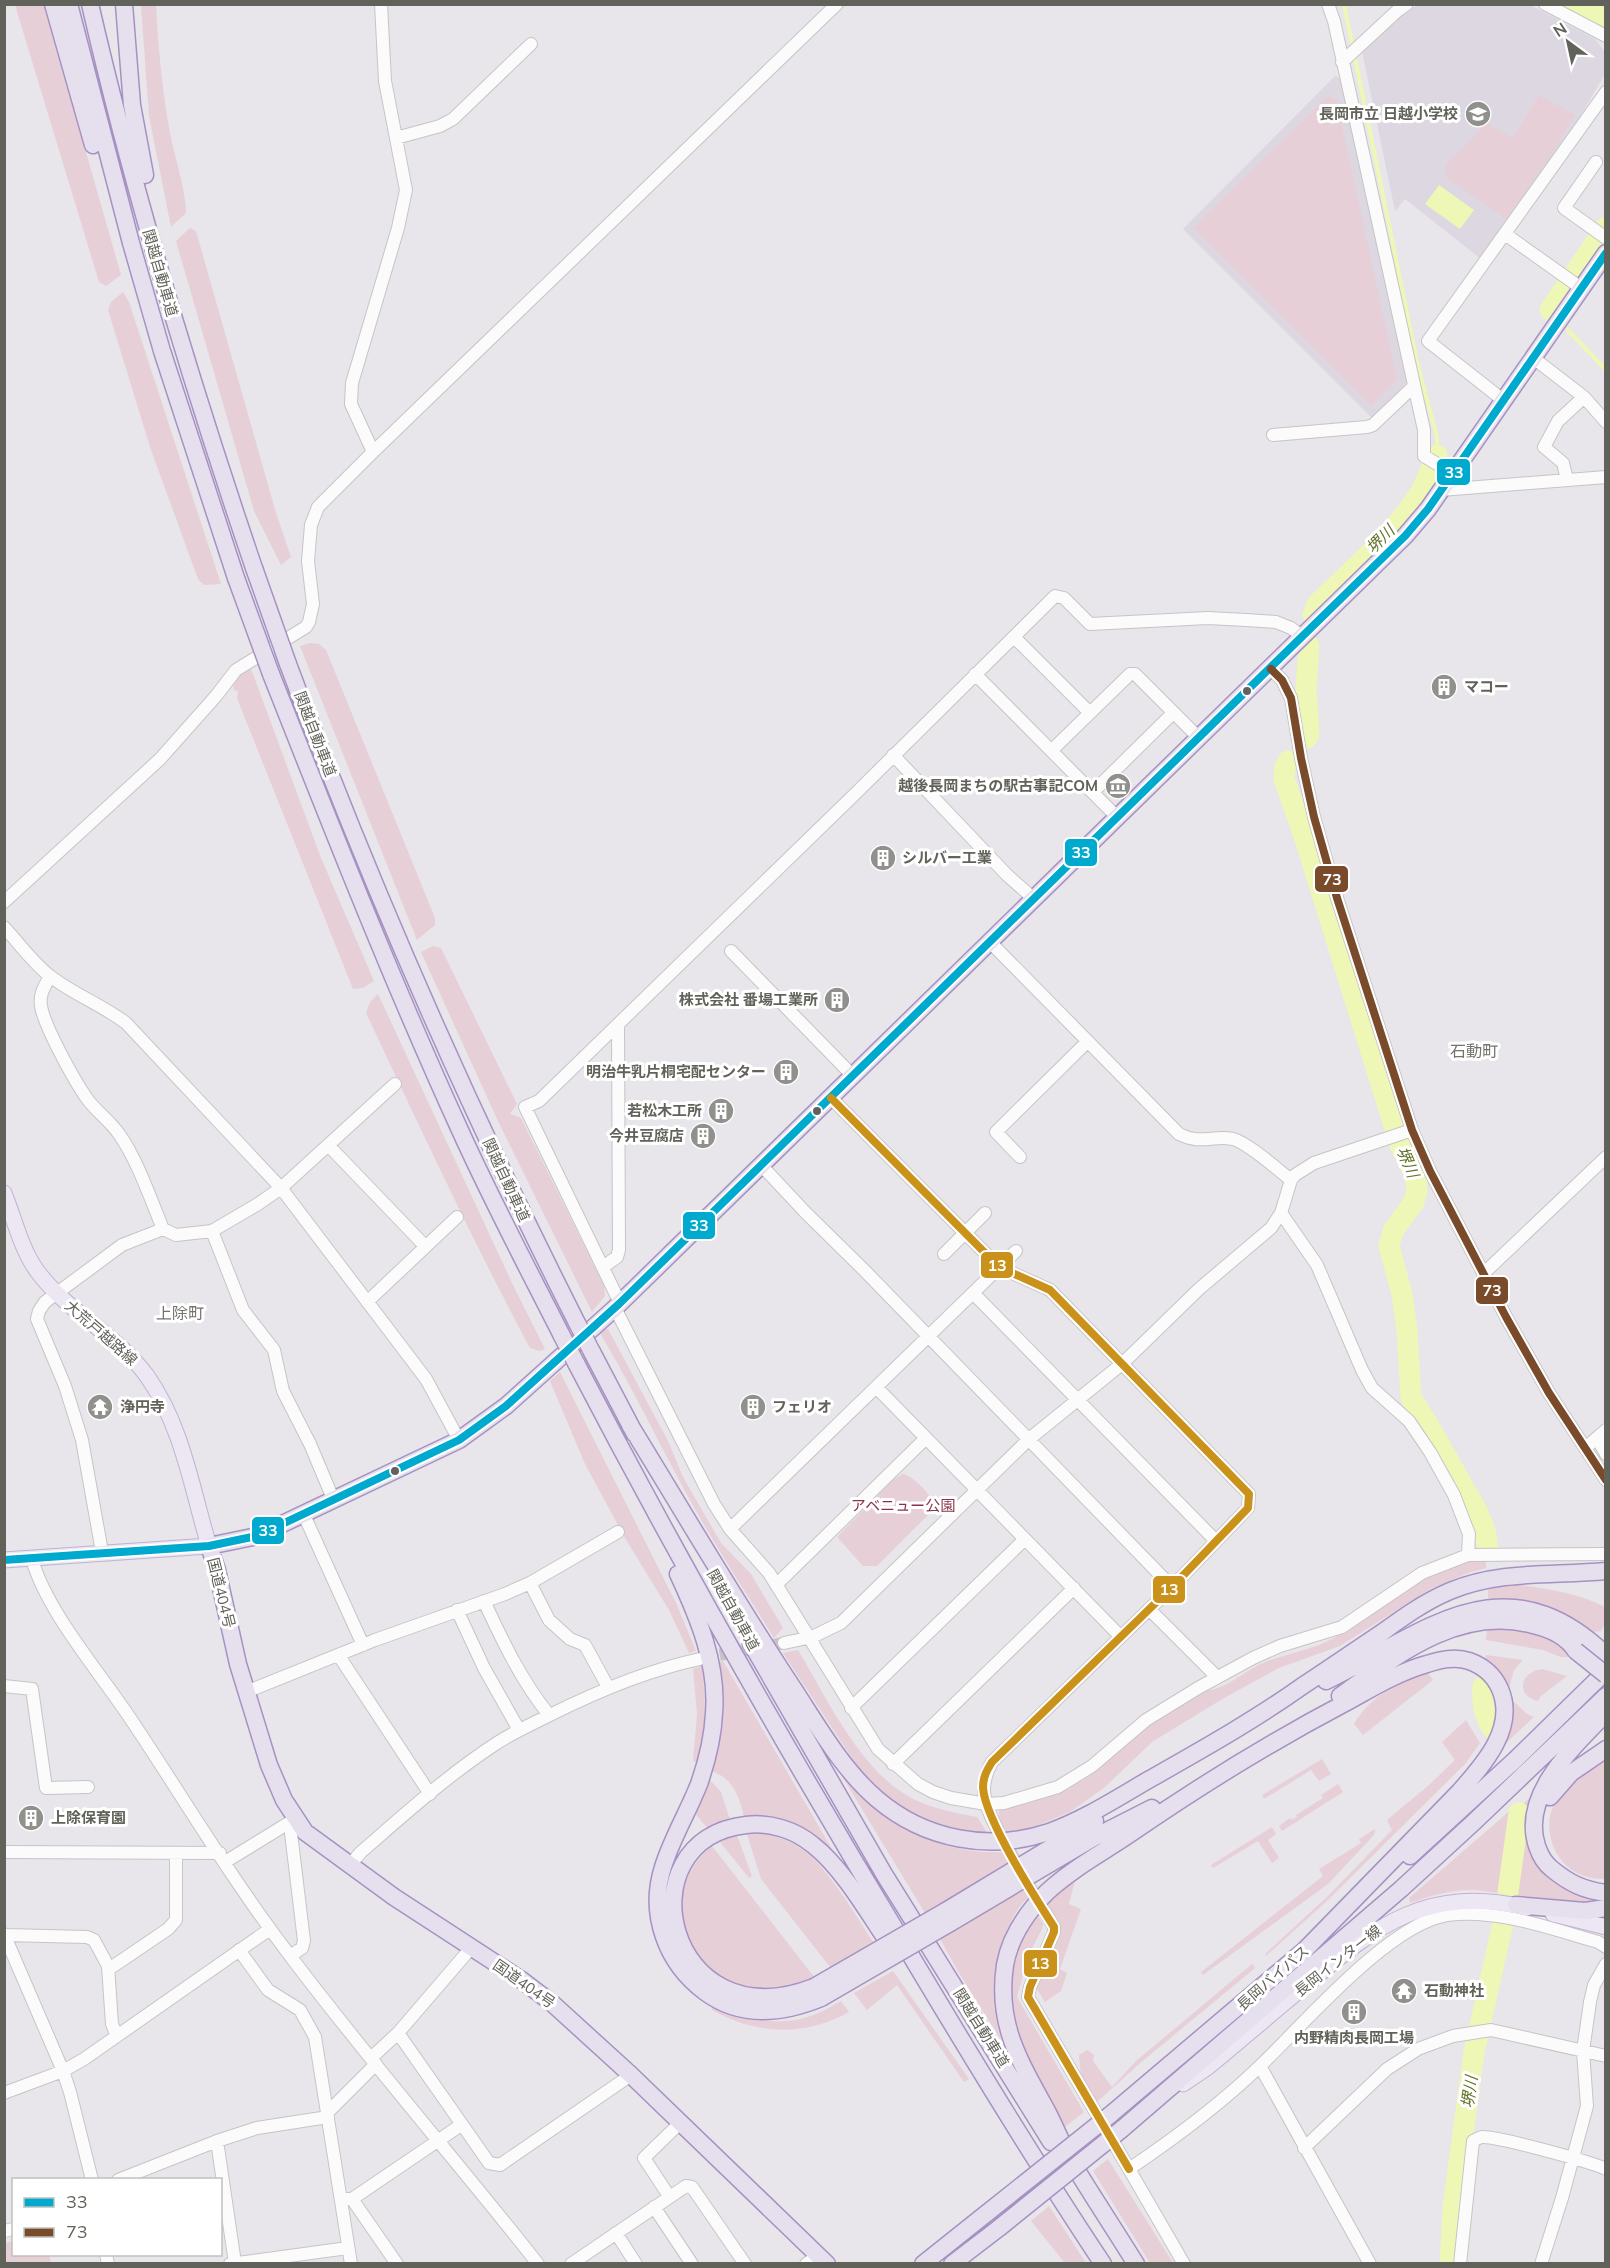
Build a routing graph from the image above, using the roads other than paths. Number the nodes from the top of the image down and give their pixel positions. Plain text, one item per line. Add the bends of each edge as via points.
1 (53, 4) edge
2 (69, 4) edge
3 (90, 4) edge
4 (124, 4) edge
5 (381, 4) edge
6 (837, 4) edge
7 (1328, 4) edge
8 (1407, 4) edge
9 (1545, 4) edge
10 (1605, 36) edge
11 (531, 44) dead end
12 (1342, 62) junction
13 (1605, 92) edge
14 (396, 138) junction
15 (1596, 162) dead end
16 (151, 224) junction
17 (1505, 234) junction
18 (1603, 240) edge
19 (126, 244) junction
20 (1574, 283) junction
21 (1532, 357) junction
22 (1414, 386) junction
23 (1584, 397) junction
24 (1503, 400) junction
25 (1605, 422) edge
26 (1273, 435) dead end
27 (373, 452) junction
28 (1447, 470) junction
29 (1605, 477) edge
30 (1567, 480) junction
31 (1441, 490) junction
32 (1014, 637) junction
33 (1304, 637) junction
34 (1270, 669) junction
35 (975, 674) junction
36 (1089, 712) junction
37 (1173, 713) junction
38 (1199, 738) junction
39 (1052, 750) junction
40 (893, 756) junction
41 (1093, 792) junction
42 (1118, 818) junction
43 (1034, 899) junction
44 (4, 902) edge
45 (4, 927) edge
46 (991, 943) junction
47 (731, 951) dead end
48 (50, 976) junction
49 (618, 1025) junction
50 (1087, 1042) junction
51 (853, 1076) junction
52 (395, 1084) dead end
53 (831, 1098) junction
54 (1408, 1131) junction
55 (328, 1145) junction
56 (1020, 1157) dead end
57 (1605, 1157) edge
58 (761, 1166) junction
59 (1291, 1180) junction
60 (281, 1188) junction
61 (4, 1193) edge
62 (1281, 1213) junction
63 (985, 1214) dead end
64 (457, 1216) dead end
65 (163, 1229) junction
66 (212, 1231) junction
67 (965, 1232) junction
68 (425, 1246) junction
69 (1016, 1251) dead end
70 (944, 1254) dead end
71 (603, 1267) junction
72 (999, 1267) junction
73 (1483, 1274) junction
74 (55, 1293) junction
75 (973, 1293) junction
76 (367, 1302) junction
77 (617, 1305) junction
78 (927, 1336) junction
79 (1123, 1363) junction
80 (576, 1364) junction
81 (876, 1387) junction
82 (1077, 1400) junction
83 (630, 1425) junction
84 (1601, 1434) edge
85 (926, 1438) junction
86 (459, 1440) junction
87 (1028, 1440) junction
88 (1585, 1448) junction
89 (1605, 1454) edge
90 (1605, 1480) edge
91 (977, 1489) junction
92 (334, 1501) junction
93 (304, 1515) junction
94 (730, 1529) junction
95 (618, 1532) dead end
96 (1025, 1539) junction
97 (1216, 1541) junction
98 (209, 1546) junction
99 (102, 1552) junction
100 (1605, 1554) edge
101 (1468, 1555) junction
102 (32, 1559) junction
103 (4, 1560) edge
104 (1605, 1571) edge
105 (530, 1583) junction
106 (776, 1585) junction
107 (1172, 1587) junction
108 (1074, 1588) junction
109 (484, 1601) junction
110 (457, 1610) junction
111 (1149, 1610) junction
112 (1120, 1636) junction
113 (807, 1638) junction
114 (784, 1643) tunnel mouth
115 (1582, 1645) junction
116 (363, 1646) junction
117 (1605, 1655) edge
118 (339, 1656) junction
119 (700, 1659) tunnel mouth
120 (1605, 1673) edge
121 (1217, 1677) junction
122 (4, 1686) edge
123 (608, 1687) junction
124 (246, 1692) junction
125 (1605, 1696) edge
126 (1276, 1705) junction
127 (851, 1708) junction
128 (1605, 1713) edge
129 (549, 1715) junction
130 (519, 1730) junction
131 (1294, 1730) junction
132 (1605, 1749) edge
133 (1189, 1757) junction
134 (893, 1764) junction
135 (1204, 1783) junction
136 (88, 1787) dead end
137 (430, 1794) junction
138 (986, 1804) junction
139 (295, 1819) junction
140 (998, 1829) tunnel mouth
141 (4, 1852) edge
142 (176, 1854) junction
143 (223, 1858) junction
144 (350, 1864) junction
145 (1605, 1885) edge
146 (1605, 1893) edge
147 (1516, 1905) junction
148 (1605, 1908) edge
149 (1045, 1912) tunnel mouth
150 (947, 1917) junction
151 (1605, 1927) edge
152 (270, 1929) junction
153 (5, 1934) edge
154 (1605, 1947) edge
155 (471, 1948) junction
156 (239, 1950) junction
157 (290, 1956) junction
158 (1299, 1956) junction
159 (1605, 1964) edge
160 (108, 1969) junction
161 (817, 1993) junction
162 (117, 2034) junction
163 (398, 2034) junction
164 (1583, 2051) junction
165 (1605, 2056) edge
166 (373, 2061) junction
167 (1260, 2066) junction
168 (63, 2071) junction
169 (631, 2075) junction
170 (992, 2091) junction
171 (4, 2093) edge
172 (328, 2114) junction
173 (1139, 2114) junction
174 (680, 2123) junction
175 (461, 2125) junction
176 (438, 2140) junction
177 (217, 2141) junction
178 (1304, 2148) junction
179 (1573, 2159) junction
180 (1129, 2169) junction
181 (1605, 2169) edge
182 (92, 2178) edge
183 (123, 2178) edge
184 (222, 2178) edge
185 (222, 2179) edge
186 (669, 2196) junction
187 (347, 2199) junction
188 (654, 2207) junction
189 (616, 2233) junction
190 (348, 2248) junction
191 (817, 2261) edge
192 (233, 2263) edge
193 (351, 2264) edge
194 (397, 2264) edge
195 (538, 2264) edge
196 (571, 2264) edge
197 (636, 2264) edge
198 (692, 2264) edge
199 (745, 2264) edge
200 (923, 2264) edge
201 (952, 2264) edge
202 (1103, 2264) edge
203 (1127, 2264) edge
204 (1136, 2264) edge
205 (1184, 2264) edge
206 (1370, 2264) edge
207 (1460, 2264) edge
208 (1541, 2264) edge

1 - 19 highway
2 - 19 highway, 関越自動車道
3 - 16 highway, 関越自動車道
4 - 16 highway via 132,105
5 - 14 street via 385,81
6 - 27 street
7 - 12 street
8 - 12 street
9 - 10 street
11 - 14 street via 453,119
12 - 22 street
13 - 17 street
14 - 27 street via 406,190 403,208 352,383 351,404
15 - 18 street via 1564,208
16 - 83 highway, 関越自動車道, bridge via 208,432 254,568 375,885 522,1215
17 - 20 street
17 - 24 street via 1428,341
18 - 20 highway, 国道404号
19 - 80 highway, 関越自動車道, bridge via 236,578 357,894 493,1199
20 - 21 highway, 国道404号
21 - 23 street
21 - 24 highway, 国道404号
22 - 26 street via 1367,427
22 - 28 street via 1424,430 1423,453
23 - 25 street
23 - 30 street via 1558,421 1544,447 1563,463
24 - 28 highway, 国道404号
27 - 44 street via 318,507 311,525 308,561 313,604 306,627 236,670 160,759
28 - 31 highway, 国道404号
29 - 30 street
30 - 31 street
31 - 33 highway, 国道404号 via 1406,536
32 - 33 street via 1055,596 1064,598 1090,624 1246,620 1276,622
32 - 35 street
32 - 36 street
33 - 34 highway, 国道404号
34 - 38 highway, 国道404号
34 - 54 street via 1282,680 1291,698 1314,818
35 - 39 street
35 - 40 street
36 - 37 street via 1130,674 1135,674
36 - 39 street
37 - 38 street
37 - 41 street
38 - 42 highway, 国道404号
39 - 41 street
40 - 43 street
40 - 49 street
41 - 42 street
42 - 43 highway, 国道404号
43 - 46 highway, 国道404号
45 - 48 street
46 - 50 street
46 - 51 highway, 国道404号
47 - 51 street
48 - 60 street via 126,1023
48 - 65 street via 42,992 44,1016 88,1099 128,1150
49 - 71 street via 619,1250
49 - 71 street via 539,1101 525,1107
50 - 56 street via 996,1131
50 - 59 street via 1179,1134 1200,1141 1237,1140
51 - 53 highway, 国道404号
52 - 55 street
53 - 58 highway, 国道404号
53 - 67 street
54 - 59 street via 1314,1162
54 - 73 street
55 - 60 street
55 - 68 street
57 - 73 street
58 - 77 highway, 国道404号
58 - 78 street
59 - 62 street
60 - 66 street
60 - 76 street
61 - 74 main road, 大荒戸越路線 via 33,1265
62 - 79 street via 1271,1228 1199,1289
62 - 101 street via 1317,1265 1372,1388 1408,1421 1444,1478 1469,1533
63 - 67 street
64 - 68 street
65 - 66 street via 176,1235
65 - 74 street via 122,1245
66 - 92 street via 243,1310 274,1350 283,1391
67 - 70 street
67 - 72 street
68 - 76 street
69 - 72 street
71 - 77 street
72 - 75 street
72 - 79 street via 1050,1290
73 - 88 street via 1549,1393
74 - 98 main road, 大荒戸越路線 via 135,1361 156,1389 180,1442
74 - 99 street via 45,1302 37,1319 82,1440
75 - 78 street
75 - 82 street
76 - 86 street via 426,1379
77 - 86 highway, 国道404号 via 506,1406
77 - 94 street via 699,1477
78 - 81 street
78 - 87 street
79 - 82 street
79 - 97 street via 1249,1494 1248,1508
80 - 161 highway via 590,1400 689,1597 712,1672 715,1709 709,1750 660,1880 658,1908 664,1938 687,1977 731,2006 771,2011 798,2007
80 - 170 highway, 関越自動車道 via 733,1651
81 - 85 street
81 - 94 street
82 - 87 street
82 - 97 street
83 - 133 highway via 746,1617 816,1723 862,1785 905,1819 936,1833 972,1841 1029,1837 1085,1816
83 - 203 highway, 関越自動車道 via 885,1874
84 - 88 street
84 - 89 street
85 - 91 street
85 - 106 street
86 - 92 highway, 国道404号
87 - 91 street
87 - 107 street
88 - 90 street
91 - 96 street
91 - 113 street via 841,1623
92 - 93 highway, 国道404号
93 - 98 highway, 国道404号 via 257,1536
93 - 116 street
94 - 106 street
95 - 105 street
96 - 108 street
96 - 127 street
97 - 107 street
98 - 99 main road
98 - 124 highway, 国道404号
99 - 102 main road
100 - 101 street
101 - 121 street via 1422,1573 1342,1627 1280,1646
102 - 103 main road
102 - 143 street via 37,1577 62,1620
104 - 126 highway via 1497,1577 1449,1591 1407,1615
105 - 109 street
105 - 123 street via 549,1620 570,1639 585,1645
106 - 113 street
107 - 111 street
108 - 112 street
108 - 134 street
109 - 110 street
109 - 129 street via 510,1657
110 - 116 street
110 - 130 street
111 - 112 street
111 - 121 street
112 - 138 street via 992,1762 983,1784
113 - 114 street
113 - 127 street
115 - 117 highway
115 - 120 highway, bridge
115 - 126 highway via 1565,1624 1527,1610 1501,1607 1462,1612
115 - 131 highway via 1525,1623 1498,1619 1459,1626 1432,1636 1389,1662
116 - 118 street
118 - 124 street
118 - 137 street
119 - 123 street
120 - 158 highway, 長岡バイパス
121 - 138 street via 1146,1720 1092,1766 1058,1787 1004,1803
122 - 136 street via 32,1689 46,1788
123 - 129 street
124 - 139 highway, 国道404号 via 276,1784
125 - 173 highway, 長岡バイパス via 1401,1889
126 - 133 highway
127 - 134 street
128 - 146 highway via 1550,1779 1538,1802 1534,1832 1546,1865 1574,1886
129 - 130 street
130 - 137 street
131 - 135 highway
131 - 158 highway via 1397,1676 1440,1660 1465,1660 1486,1670 1499,1686 1504,1705 1498,1737 1482,1766
132 - 145 highway via 1579,1766 1557,1788 1546,1808 1544,1828 1548,1848 1567,1872 1583,1881
133 - 150 highway
134 - 138 street via 933,1792
135 - 150 highway
135 - 204 highway via 1074,1870 1048,1892 1021,1924 1006,1962 1004,2007 1015,2054 1072,2162
137 - 144 street
138 - 140 street
139 - 143 street
139 - 144 highway, 国道404号 via 305,1832
139 - 157 street via 291,1833 304,1941 302,1948
141 - 142 street
142 - 143 street
142 - 160 street via 176,1920
143 - 152 street
144 - 155 highway, 国道404号
147 - 148 highway via 1585,1911
147 - 151 main road, 長岡インター線
147 - 173 main road, 長岡インター線 via 1465,1901 1429,1906 1393,1919 1331,1963 1208,2067
149 - 180 street via 1054,1932 1028,1997
150 - 161 highway, bridge
152 - 156 street
152 - 157 street
153 - 160 street via 87,1937 94,1940
153 - 168 street
154 - 167 street via 1515,1919 1444,1916 1415,1927 1380,1951
155 - 163 street
155 - 169 highway, 国道404号 via 553,2004
156 - 162 street
156 - 172 street via 268,1990 300,2010 309,2024 315,2037
157 - 166 street
158 - 200 highway, 長岡バイパス, bridge via 1110,2115
159 - 164 street via 1592,1993
160 - 162 street via 112,2024
161 - 170 highway via 772,1998 745,1996 720,1986 690,1960 676,1932 672,1902 682,1869 693,1851 726,1829 751,1824 783,1829 812,1844 833,1864
162 - 168 street
163 - 166 street
163 - 175 street
164 - 165 street
164 - 178 street via 1491,2030 1464,2033 1429,2044 1387,2069
164 - 179 street via 1587,2106
166 - 172 street
166 - 176 street
167 - 178 street
167 - 180 street via 1194,2123
168 - 171 street
168 - 182 street
169 - 174 highway, 国道404号
169 - 175 street via 500,2165 489,2163
170 - 202 highway, 関越自動車道
172 - 177 street via 257,2128
172 - 187 street
173 - 201 highway, 長岡バイパス, bridge
174 - 186 street via 644,2158
174 - 191 highway, 国道404号
175 - 176 street
176 - 187 street
176 - 195 street
177 - 183 street
177 - 184 street
178 - 206 street
179 - 181 street
179 - 207 street via 1493,2139 1473,2140
179 - 208 street
180 - 205 street
185 - 192 street
186 - 188 street
186 - 199 street via 686,2186 692,2187
187 - 190 street
187 - 194 street
188 - 189 street
188 - 198 street
189 - 196 street
189 - 197 street
190 - 192 street
190 - 193 street

